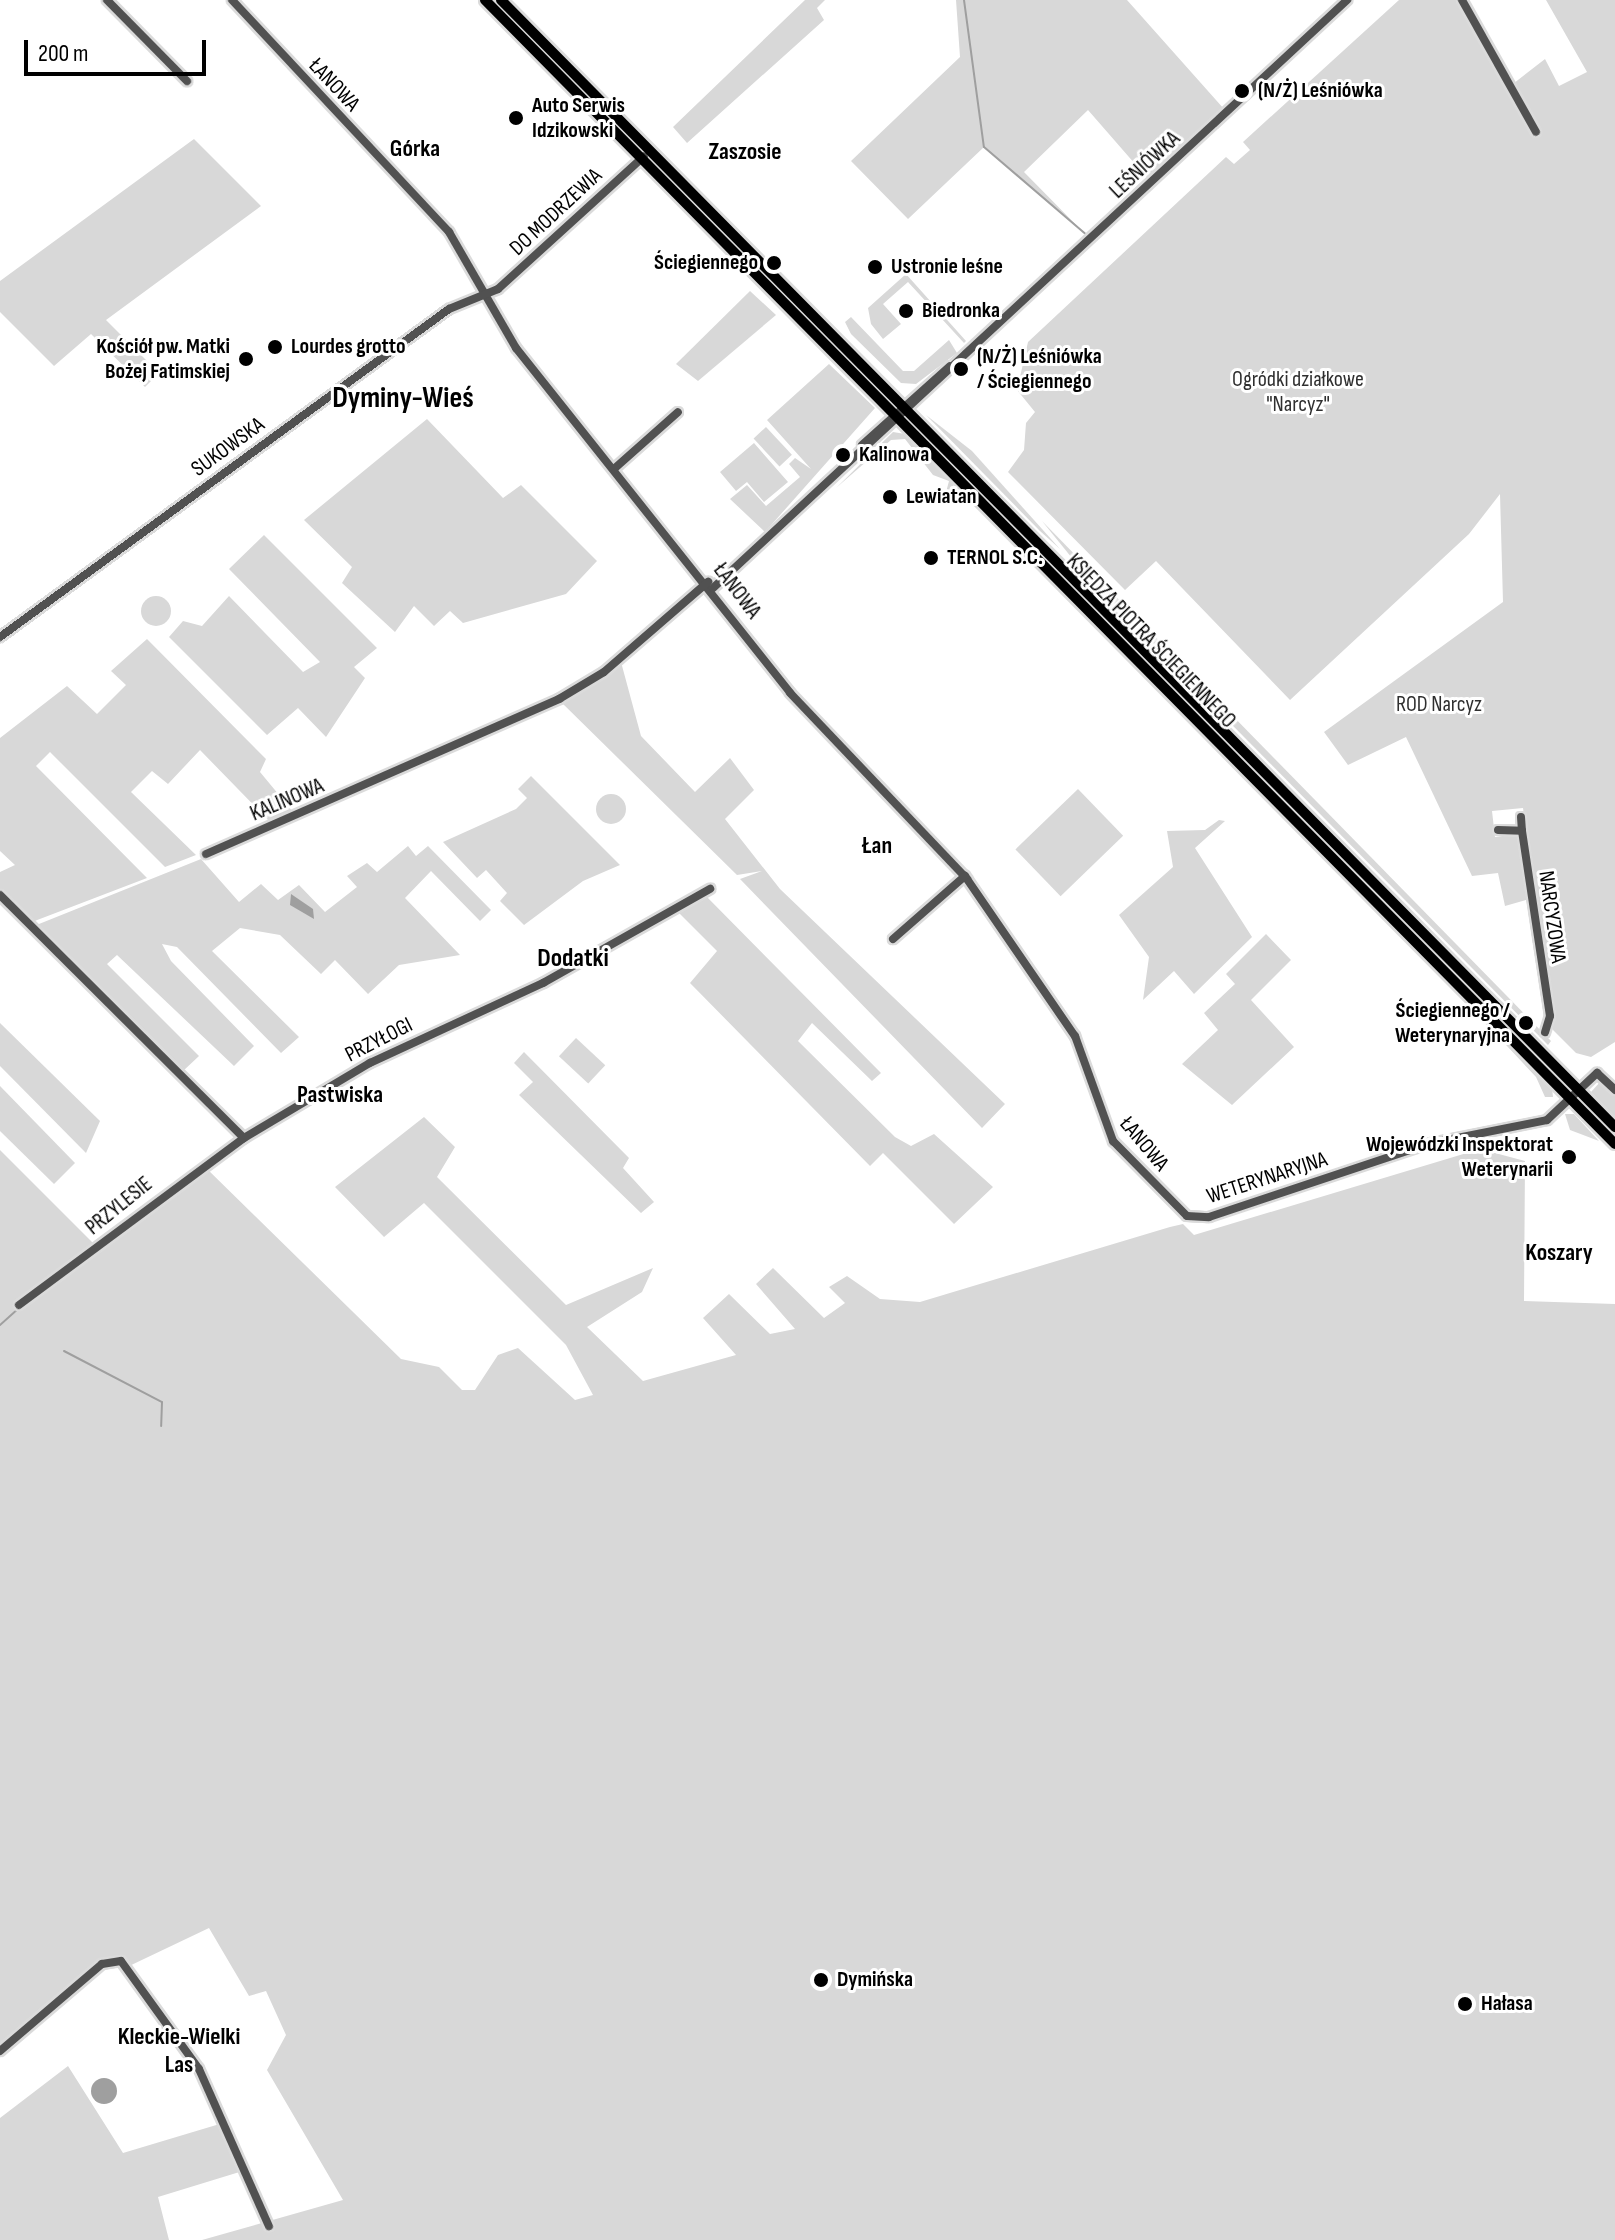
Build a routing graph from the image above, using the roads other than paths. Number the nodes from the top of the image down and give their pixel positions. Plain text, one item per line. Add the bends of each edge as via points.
1 (107, 0) edge
2 (232, 0) edge
3 (485, 0) edge
4 (501, 0) edge
5 (1347, 0) edge
6 (1462, 0) edge
7 (187, 81) dead end
8 (1536, 132) dead end
9 (648, 154) junction
10 (482, 296) junction
11 (902, 408) junction
12 (678, 412) dead end
13 (615, 468) junction
14 (711, 585) junction
15 (0, 637) edge
16 (1521, 817) dead end
17 (1498, 830) dead end
18 (1522, 831) junction
19 (206, 854) dead end
20 (965, 876) junction
21 (710, 889) dead end
22 (0, 895) edge
23 (893, 939) dead end
24 (1545, 1032) dead end
25 (1615, 1090) edge
26 (1576, 1095) junction
27 (1615, 1127) edge
28 (244, 1138) junction
29 (1615, 1144) edge
30 (1187, 1216) joint
31 (19, 1305) dead end
32 (0, 2051) edge
33 (269, 2226) dead end

1 - 7 street
2 - 10 street, ŁANOWA via 449,232
3 - 9 main road, KSIĘDZA PIOTRA ŚCIEGIENNEGO
4 - 9 main road, KSIĘDZA PIOTRA ŚCIEGIENNEGO
5 - 11 street, LEŚNIÓWKA via 966,355
6 - 8 street
9 - 10 street, DO MODRZEWIA via 511,279
9 - 11 main road, KSIĘDZA PIOTRA ŚCIEGIENNEGO
10 - 13 street, ŁANOWA
10 - 15 street, SUKOWSKA via 449,309
11 - 14 street, KALINOWA
11 - 26 main road, KSIĘDZA PIOTRA ŚCIEGIENNEGO
12 - 13 street
13 - 14 street, ŁANOWA
14 - 19 street, KALINOWA via 604,672 559,699
14 - 20 street, ŁANOWA via 832,740
16 - 18 street, NARCYZOWA
17 - 18 street
18 - 24 street, NARCYZOWA via 1550,1016
20 - 23 street
20 - 30 street, ŁANOWA via 1075,1036 1113,1141
21 - 28 street, PRZYŁOGI via 543,983 370,1063
22 - 28 street
25 - 26 street, WETERYNARYJNA via 1597,1073
26 - 27 main road, KSIĘDZA PIOTRA ŚCIEGIENNEGO
26 - 29 main road, KSIĘDZA PIOTRA ŚCIEGIENNEGO
26 - 30 street, WETERYNARYJNA via 1547,1120 1432,1143 1209,1217
28 - 31 street, PRZYLESIE
32 - 33 street via 102,1964 121,1961 199,2069

